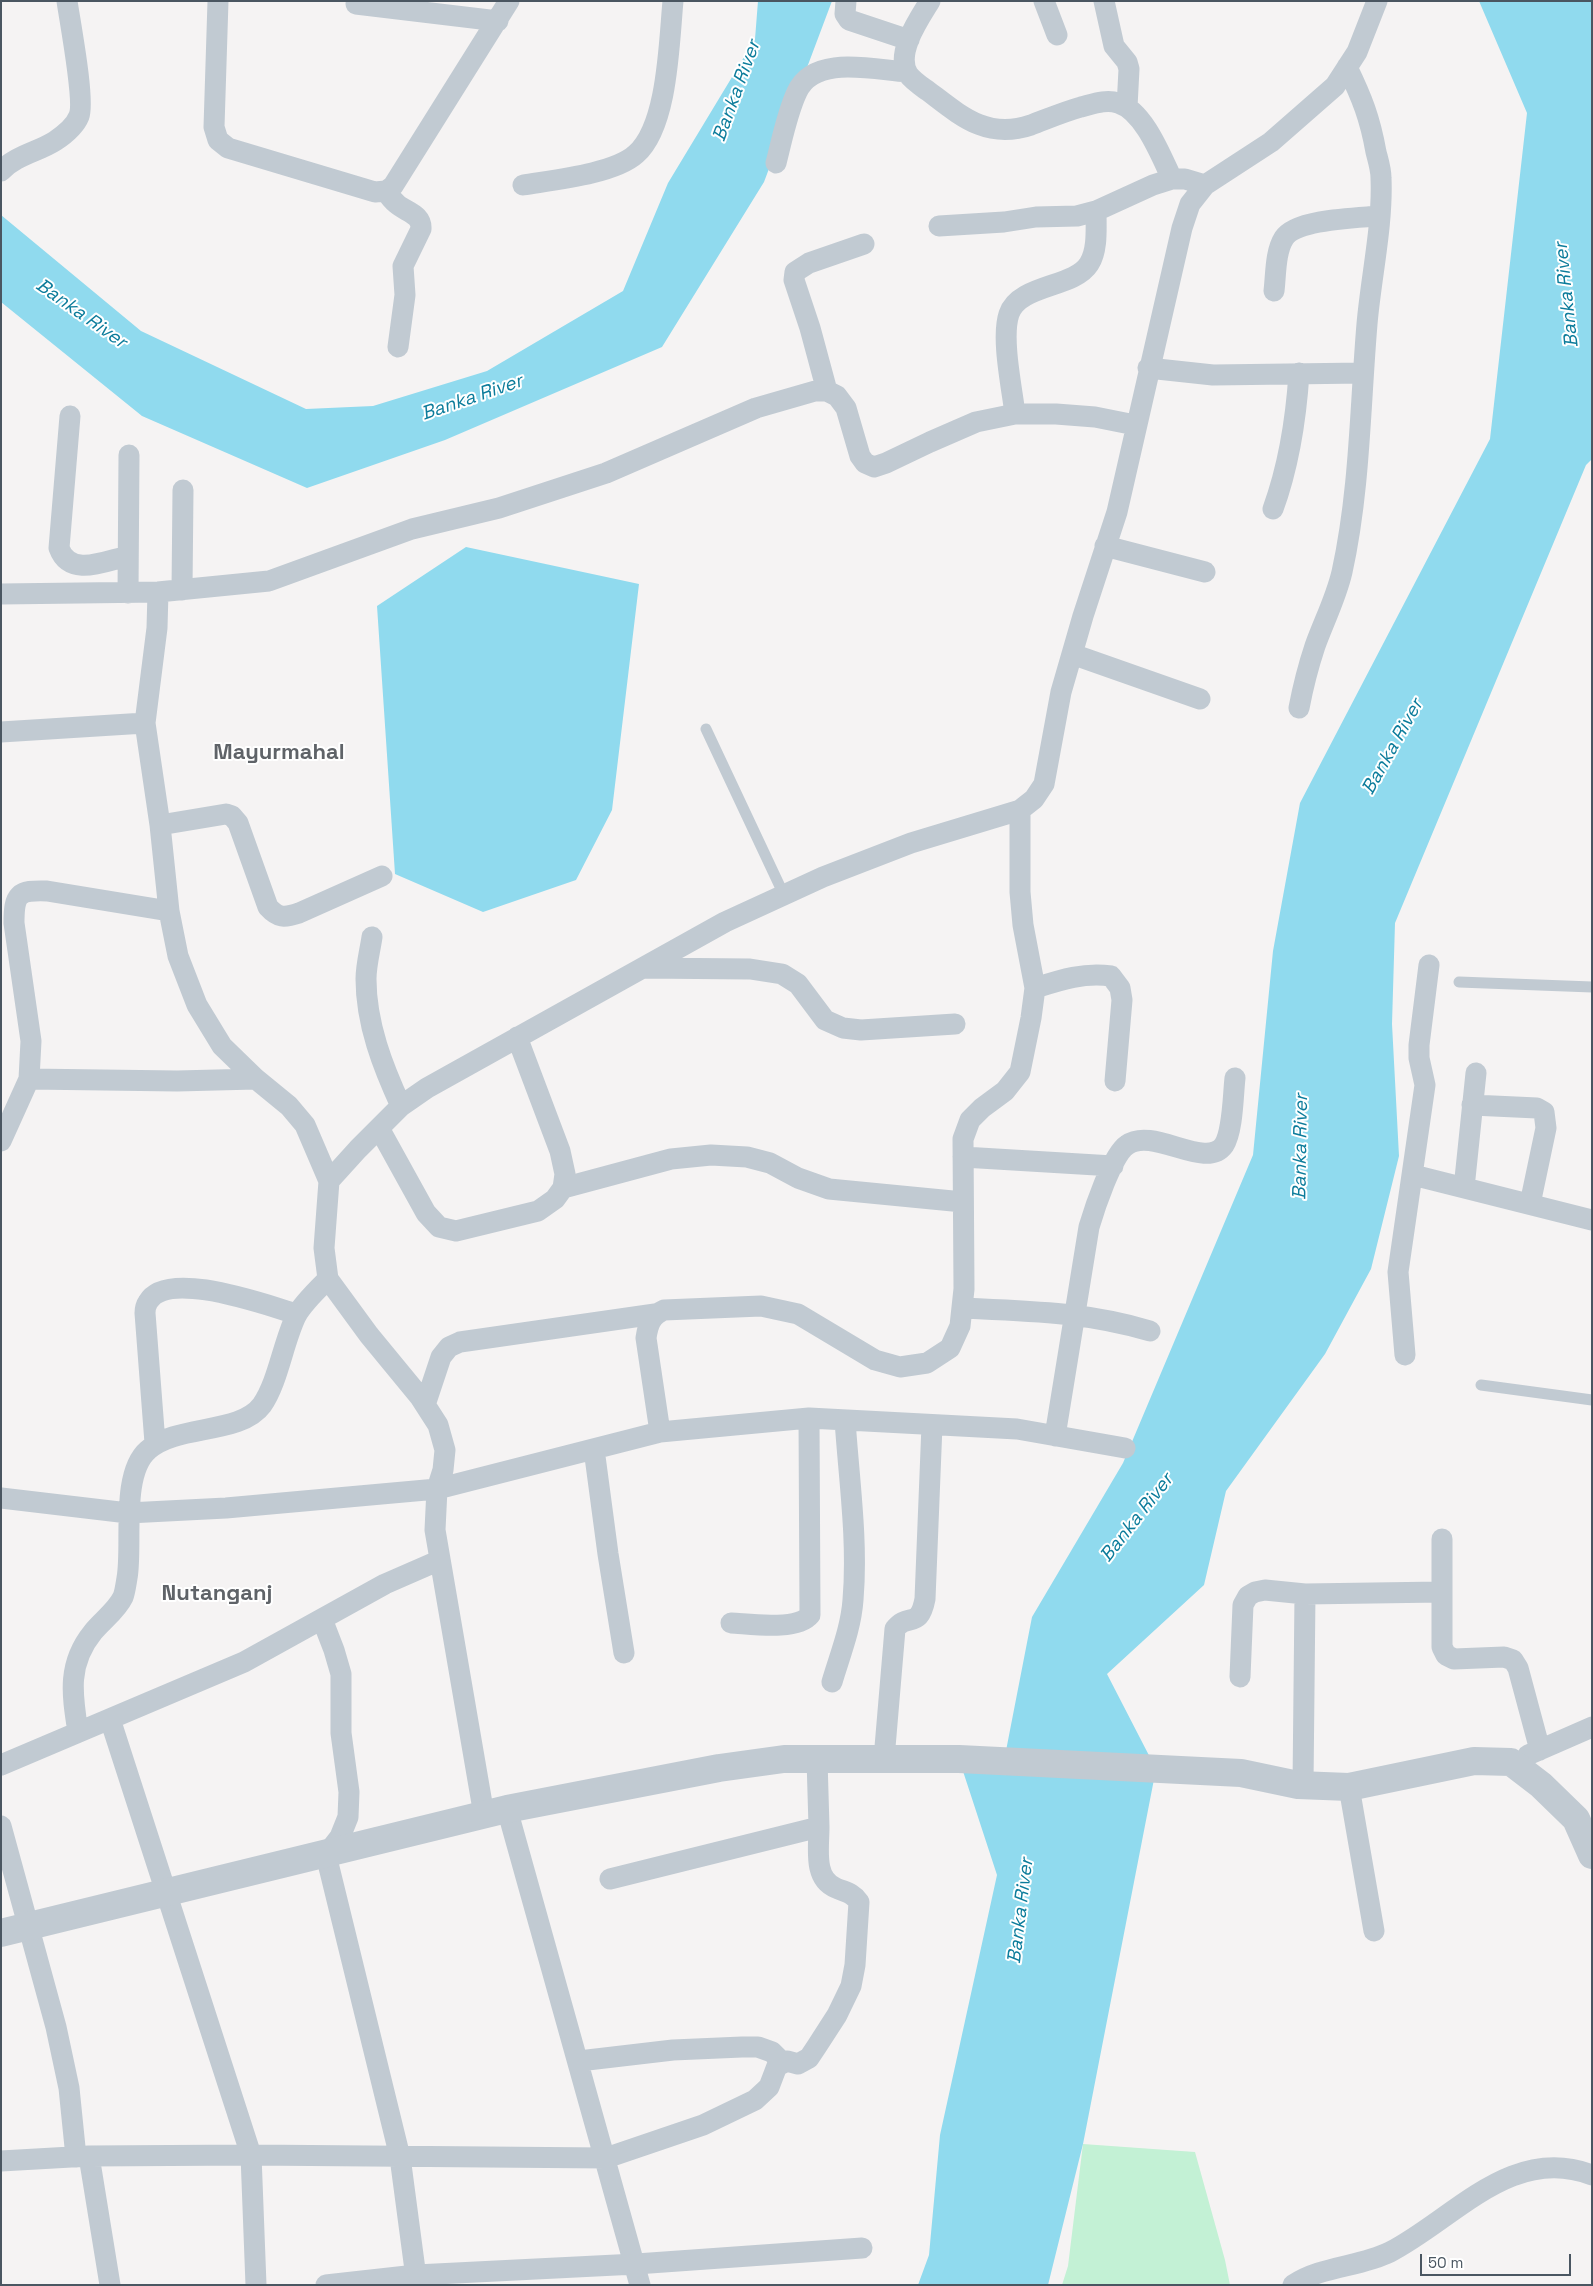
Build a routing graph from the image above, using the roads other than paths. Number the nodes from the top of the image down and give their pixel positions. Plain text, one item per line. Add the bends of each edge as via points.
1 (67, 1) edge
2 (218, 1) edge
3 (509, 1) edge
4 (673, 1) edge
5 (846, 1) edge
6 (930, 1) edge
7 (1044, 1) edge
8 (1104, 1) edge
9 (1377, 1) edge
10 (356, 4) dead end
11 (498, 20) junction
12 (1057, 35) dead end
13 (909, 40) junction
14 (1347, 67) junction
15 (907, 72) junction
16 (1127, 107) junction
17 (776, 163) dead end
18 (1, 171) edge
19 (1172, 179) junction
20 (523, 185) dead end
21 (1205, 185) junction
22 (386, 191) junction
23 (1096, 211) junction
24 (1379, 216) junction
25 (939, 226) dead end
26 (864, 244) dead end
27 (1274, 291) dead end
28 (398, 347) dead end
29 (1148, 368) junction
30 (1363, 373) junction
31 (1299, 374) junction
32 (827, 391) junction
33 (1015, 414) junction
34 (70, 416) dead end
35 (1135, 425) junction
36 (129, 455) dead end
37 (183, 490) dead end
38 (1273, 509) dead end
39 (1105, 546) junction
40 (128, 556) junction
41 (1205, 572) dead end
42 (182, 590) junction
43 (158, 592) junction
44 (128, 593) junction
45 (1, 594) edge
46 (1072, 654) junction
47 (1200, 699) dead end
48 (1299, 708) dead end
49 (145, 724) junction
50 (706, 729) dead end
51 (1, 732) edge
52 (1020, 810) junction
53 (160, 825) junction
54 (382, 876) dead end
55 (784, 895) junction
56 (169, 911) junction
57 (372, 937) dead end
58 (9, 945) edge
59 (1429, 965) dead end
60 (642, 968) junction
61 (1459, 982) dead end
62 (1592, 987) edge
63 (1035, 988) junction
64 (955, 1024) dead end
65 (517, 1037) junction
66 (1476, 1073) dead end
67 (1234, 1078) dead end
68 (29, 1079) junction
69 (256, 1080) junction
70 (1115, 1081) dead end
71 (401, 1106) junction
72 (1472, 1106) junction
73 (379, 1128) junction
74 (1, 1141) edge
75 (963, 1157) junction
76 (1113, 1166) junction
77 (1413, 1175) junction
78 (329, 1182) junction
79 (563, 1188) junction
80 (1464, 1188) junction
81 (963, 1202) junction
82 (1530, 1204) junction
83 (1592, 1220) edge
84 (328, 1279) junction
85 (962, 1308) junction
86 (297, 1314) junction
87 (655, 1314) junction
88 (1075, 1314) junction
89 (1150, 1331) dead end
90 (1405, 1355) dead end
91 (1481, 1385) dead end
92 (1592, 1400) edge
93 (425, 1405) junction
94 (809, 1418) junction
95 (845, 1420) junction
96 (932, 1425) junction
97 (660, 1432) junction
98 (1055, 1436) junction
99 (155, 1444) junction
100 (1125, 1448) dead end
101 (594, 1449) junction
102 (437, 1490) junction
103 (1, 1498) edge
104 (128, 1513) junction
105 (1442, 1539) dead end
106 (440, 1560) junction
107 (1442, 1592) junction
108 (1305, 1594) junction
109 (322, 1619) junction
110 (731, 1623) dead end
111 (624, 1653) dead end
112 (1240, 1677) dead end
113 (832, 1682) dead end
114 (110, 1719) junction
115 (1592, 1728) edge
116 (78, 1732) junction
117 (1540, 1750) junction
118 (817, 1759) junction
119 (884, 1759) junction
120 (1511, 1762) junction
121 (1, 1765) edge
122 (1303, 1785) junction
123 (1349, 1788) junction
124 (496, 1812) junction
125 (1584, 1818) edge
126 (1, 1826) edge
127 (819, 1828) junction
128 (326, 1855) junction
129 (1592, 1855) edge
130 (610, 1879) dead end
131 (167, 1894) junction
132 (29, 1928) junction
133 (1374, 1931) dead end
134 (1, 1933) edge
135 (579, 2062) junction
136 (782, 2062) junction
137 (251, 2155) junction
138 (83, 2156) junction
139 (400, 2157) junction
140 (606, 2158) junction
141 (1, 2161) edge
142 (1592, 2175) edge
143 (862, 2248) dead end
144 (636, 2264) junction
145 (416, 2280) edge
146 (110, 2285) edge
147 (256, 2285) edge
148 (326, 2285) edge
149 (640, 2285) edge
150 (1293, 2285) edge

1 - 18 street via 80,98 79,116 66,134 27,153
2 - 22 street via 214,127 218,140 237,151 375,192
3 - 11 street
4 - 20 street via 665,86 649,140 636,155 616,165
5 - 13 street via 845,14 850,20
6 - 13 street
7 - 12 street
8 - 16 street via 1114,46 1129,69
9 - 14 street via 1357,52
10 - 11 street
11 - 22 street via 393,186
13 - 15 street via 904,54
14 - 21 street via 1335,86 1271,142
14 - 24 street via 1364,102 1372,132 1381,177
15 - 16 street via 912,80 963,118 983,127 1004,131 1100,102
15 - 17 street via 835,66 808,77 797,91
16 - 19 street via 1151,137
19 - 21 street
19 - 23 street
21 - 29 street via 1190,204 1182,228
22 - 28 street via 398,206 417,216 422,224 403,266 405,295
23 - 25 street via 1078,216
23 - 33 street via 1094,254 1088,266 1078,274 1020,300 1010,313 1006,332
24 - 27 street via 1335,220 1303,226 1292,232 1284,238 1279,251
24 - 30 street
26 - 32 street via 809,263 795,272 794,280
29 - 31 street via 1213,375
29 - 35 street
30 - 31 street
30 - 48 street via 1361,431 1342,572 1306,674
31 - 38 street via 1289,452
32 - 33 street via 837,396 846,408 860,456 874,467 976,422
32 - 42 street via 804,393 756,408 606,473 499,508 412,529 269,581
33 - 35 street via 1095,417
34 - 40 street via 59,548 62,558 80,567
35 - 39 street via 1117,512
36 - 40 street
37 - 42 street
39 - 41 street
39 - 46 street
40 - 44 street
42 - 43 street
43 - 44 street
43 - 49 street via 158,628
44 - 45 street
46 - 47 street
46 - 52 street via 1061,692 1044,784 1034,799
49 - 51 street
49 - 53 street
50 - 55 lane
52 - 55 street via 911,844
52 - 63 street via 1022,925
53 - 54 street via 226,814 232,816 242,830 268,907 276,916 286,918
53 - 56 street
55 - 60 street via 725,922
56 - 58 street via 47,891 29,891 19,895 14,905
56 - 69 street via 178,956 197,1005 222,1046
57 - 71 street via 366,978 367,999 376,1043
58 - 68 street via 31,1041
59 - 77 street via 1418,1058 1426,1085
60 - 64 street via 750,969 782,974 798,984 825,1020 843,1028 861,1030
60 - 65 street
61 - 62 lane
63 - 70 street via 1070,977 1111,976 1120,988 1122,1000
63 - 75 street via 1020,1072 1005,1091 970,1120 962,1140
65 - 71 street
65 - 79 street via 560,1151
66 - 72 street
67 - 76 street via 1228,1133 1224,1145 1216,1152 1203,1154 1152,1140 1138,1140 1125,1145
68 - 69 street
68 - 74 street
69 - 78 street via 289,1106 305,1125
71 - 73 street
72 - 80 street
72 - 82 street via 1537,1108 1544,1112 1546,1128
73 - 78 street
73 - 79 street via 426,1213 439,1227 456,1231 538,1211 555,1199
75 - 76 street
75 - 81 street
76 - 88 street via 1089,1227
77 - 80 street
77 - 90 street via 1398,1272
78 - 84 street via 324,1248
79 - 81 street via 671,1159 711,1155 747,1157 770,1163 829,1189
80 - 82 street
81 - 85 street
82 - 83 street
84 - 86 street
84 - 93 street
85 - 87 street via 960,1326 950,1348 927,1363 900,1367 875,1360 798,1314 761,1306 678,1308
85 - 88 street
86 - 99 street via 268,1392 252,1415
86 - 99 street via 189,1287 155,1294 145,1313
87 - 93 street via 460,1342 441,1357
87 - 97 street via 648,1324 646,1338
88 - 89 street
88 - 98 street
91 - 92 lane
93 - 102 street via 438,1425 445,1450
94 - 95 street
94 - 97 street
94 - 110 street via 810,1615 805,1621 792,1625
95 - 96 street
95 - 113 street via 854,1565 853,1602 849,1628
96 - 98 street via 1017,1430
96 - 119 street via 925,1599 919,1617 904,1622 895,1630
97 - 101 street
98 - 100 street
99 - 104 street via 145,1452 136,1467
101 - 102 street
101 - 111 street
102 - 104 street
102 - 106 street via 435,1530
103 - 104 street
104 - 116 street via 128,1576 123,1597 93,1632 74,1668 72,1694
105 - 107 street
106 - 109 street via 385,1584
106 - 124 street
107 - 108 street
107 - 117 street via 1441,1637 1446,1655 1454,1659 1504,1657 1513,1660
108 - 112 street via 1265,1590 1248,1596 1243,1605
108 - 122 street
109 - 114 street via 244,1662
109 - 128 street via 341,1674 341,1733 349,1792 348,1817 340,1837
114 - 116 street
114 - 131 street
115 - 117 street
116 - 121 street
117 - 120 street
118 - 119 street
118 - 124 street via 784,1759 719,1768
118 - 127 street
119 - 122 street via 958,1759 1241,1773
120 - 123 street via 1474,1761
120 - 125 street
122 - 123 street
123 - 133 street
124 - 128 street
124 - 135 street
125 - 129 street
126 - 132 street
127 - 130 street
127 - 136 street via 821,1877 828,1885 854,1895 859,1902 855,1965 851,1986 837,2014 808,2058 798,2064
128 - 131 street
128 - 139 street
131 - 132 street
131 - 137 street
132 - 134 street
132 - 138 street via 56,2027
135 - 136 street via 673,2050 758,2047 772,2052
135 - 140 street
136 - 140 street via 777,2066 769,2087 755,2100 702,2125
137 - 138 street
137 - 139 street
137 - 147 street
138 - 141 street
138 - 146 street
139 - 140 street
139 - 145 street
140 - 144 street
142 - 150 street via 1577,2169 1542,2168 1499,2181 1389,2253 1308,2276
143 - 144 street
144 - 145 street
144 - 149 street
145 - 148 street

